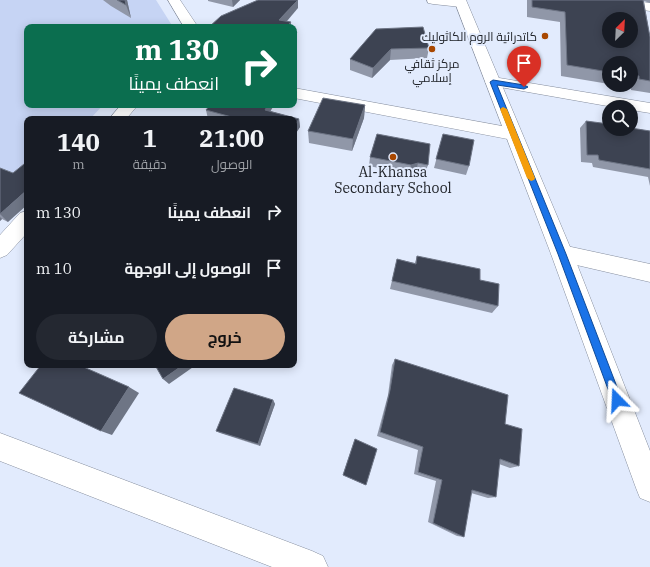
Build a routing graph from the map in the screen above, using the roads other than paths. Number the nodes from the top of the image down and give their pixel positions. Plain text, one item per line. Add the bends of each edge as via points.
1 (174, 0) edge
2 (433, 0) edge
3 (600, 0) edge
4 (460, 2) edge
5 (650, 7) edge
6 (191, 24) edge
7 (493, 82) junction
8 (297, 94) edge
9 (127, 108) edge
10 (650, 108) edge
11 (120, 116) edge
12 (513, 134) junction
13 (24, 222) edge
14 (0, 249) edge
15 (562, 254) junction
16 (650, 273) edge
17 (0, 447) edge
18 (650, 488) edge
19 (312, 567) edge

1 - 6 street
2 - 4 street
3 - 5 street
4 - 7 street
7 - 10 street
7 - 12 street
8 - 12 street
9 - 11 street
12 - 15 street
13 - 14 street
15 - 16 street
15 - 18 street
17 - 19 street

